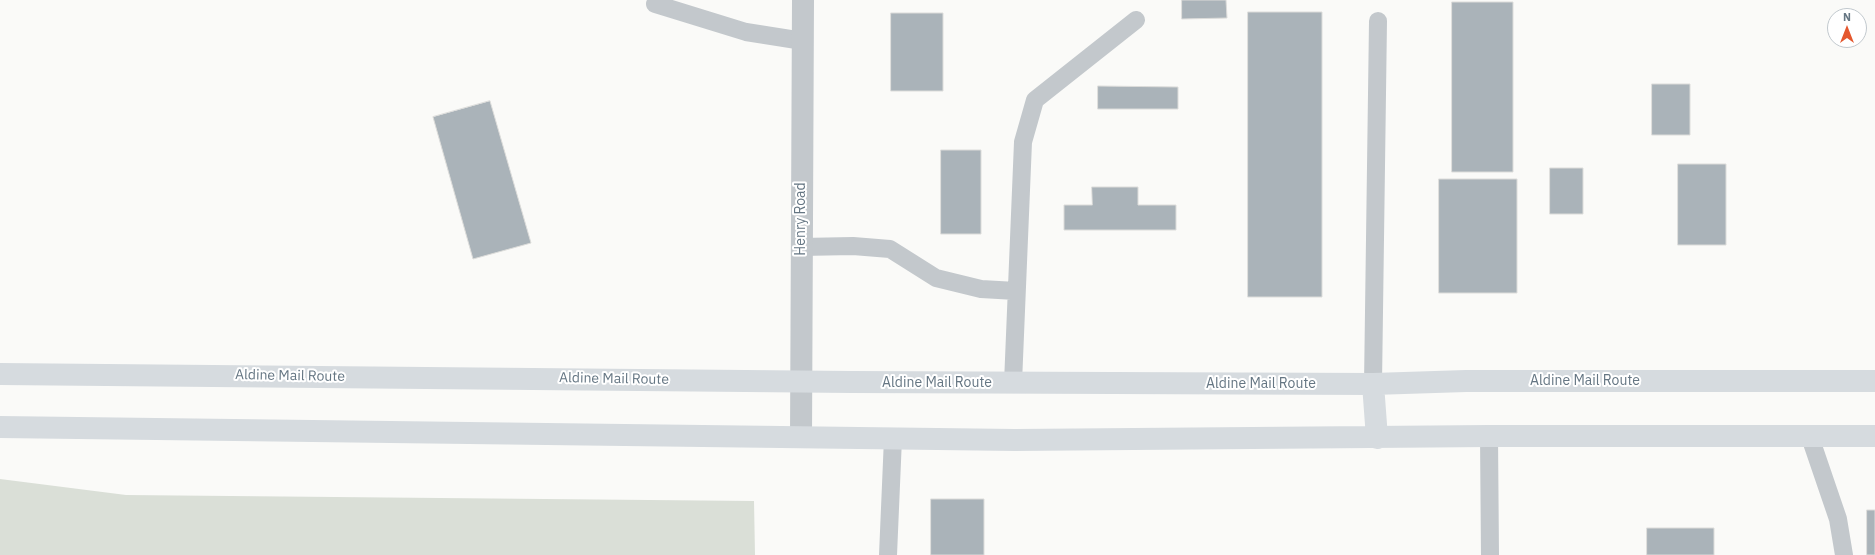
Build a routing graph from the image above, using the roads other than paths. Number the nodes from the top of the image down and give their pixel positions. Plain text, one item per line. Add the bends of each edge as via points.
1 (803, 0) edge
2 (656, 4) dead end
3 (1136, 20) dead end
4 (1378, 21) dead end
5 (802, 41) junction
6 (801, 247) junction
7 (1016, 291) junction
8 (0, 374) edge
9 (800, 381) junction
10 (1875, 381) edge
11 (1013, 383) junction
12 (1373, 384) junction
13 (0, 427) edge
14 (1490, 436) junction
15 (1875, 436) edge
16 (801, 437) junction
17 (1810, 437) junction
18 (893, 438) junction
19 (1377, 438) junction
20 (888, 555) edge
21 (1490, 555) edge
22 (1844, 555) edge

1 - 5 street, Henry Road
2 - 5 lane via 746,32
3 - 7 lane via 1035,100 1023,142
4 - 12 lane
5 - 6 street, Henry Road
6 - 7 lane via 854,246 890,249 936,278 981,289
6 - 9 street, Henry Road
7 - 11 lane
8 - 9 main road, Aldine Mail Route
9 - 11 main road, Aldine Mail Route
9 - 16 street, Henry Road
10 - 12 main road, Aldine Mail Route via 1466,381
11 - 12 main road, Aldine Mail Route
12 - 19 main road
13 - 16 main road
14 - 17 main road
14 - 19 main road
14 - 21 lane
15 - 17 main road
16 - 18 main road
17 - 22 lane via 1838,519
18 - 19 main road
18 - 20 lane

